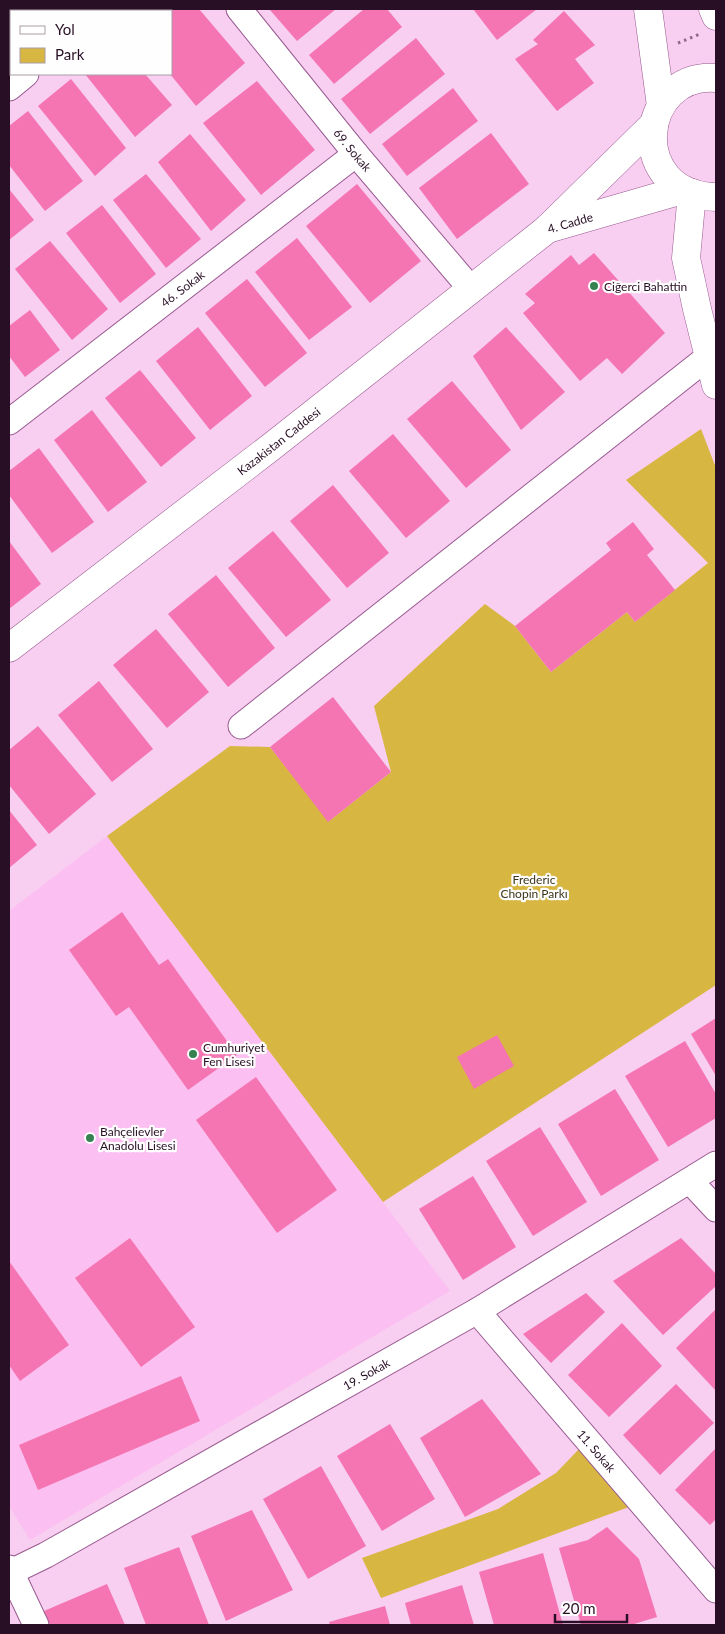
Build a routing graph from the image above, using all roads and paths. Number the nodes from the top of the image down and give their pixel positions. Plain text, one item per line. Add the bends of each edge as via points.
1 (240, 9) edge
2 (648, 9) edge
3 (712, 19) edge
4 (671, 46) dead end
5 (25, 75) edge
6 (716, 78) edge
7 (9, 88) edge
8 (657, 115) junction
9 (356, 154) junction
10 (697, 193) edge
11 (546, 230) junction
12 (471, 289) junction
13 (708, 357) junction
14 (716, 385) edge
15 (9, 422) edge
16 (9, 648) edge
17 (240, 726) dead end
18 (716, 1164) edge
19 (690, 1181) junction
20 (716, 1209) edge
21 (477, 1311) junction
22 (10, 1571) edge
23 (716, 1590) edge
24 (36, 1625) edge

1 - 9 street, 69. Sokak
2 - 8 main road
3 - 4 path
5 - 7 street
6 - 8 main road, 4. Cadde via 689,82 673,92
8 - 10 main road via 652,143 657,162 668,178
8 - 11 main road, 4. Cadde
9 - 12 street, 69. Sokak
9 - 15 street, 46. Sokak
10 - 11 main road, 4. Cadde
10 - 13 main road via 686,258
11 - 12 main road, Kazakistan Caddesi
12 - 16 main road, Kazakistan Caddesi
13 - 14 main road
13 - 17 street
18 - 19 street, 19. Sokak
19 - 20 street
19 - 21 street, 19. Sokak
21 - 22 street, 19. Sokak via 46,1555
21 - 23 street, 11. Sokak
22 - 24 street

